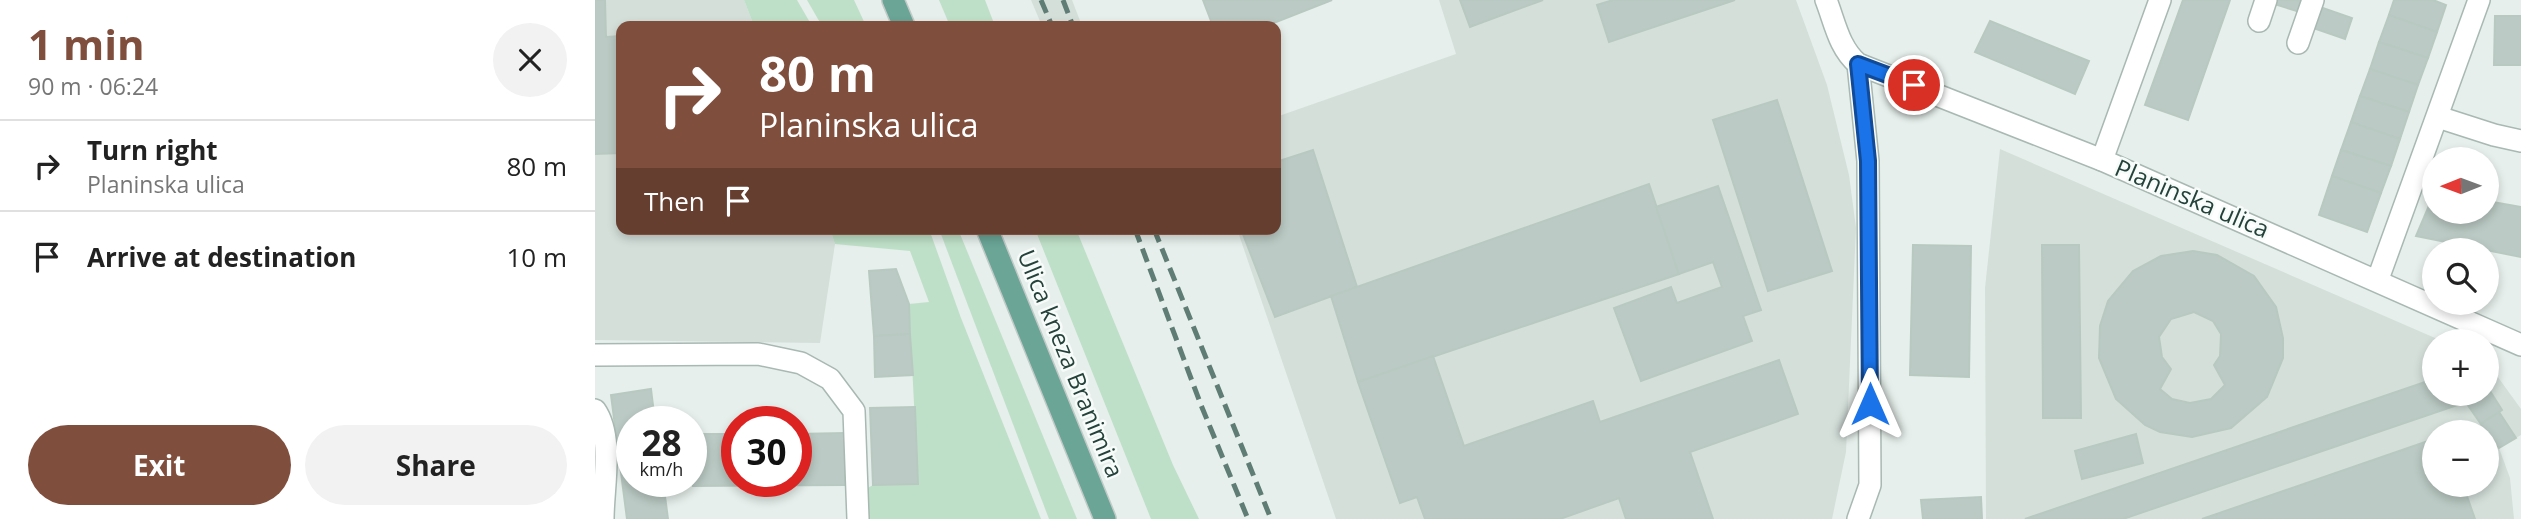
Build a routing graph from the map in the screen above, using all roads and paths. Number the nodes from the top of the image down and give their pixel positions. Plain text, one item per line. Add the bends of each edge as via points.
1 (893, 0) edge
2 (1826, 0) edge
3 (2160, 0) edge
4 (2266, 0) edge
5 (2313, 0) edge
6 (2479, 0) edge
7 (902, 21) edge
8 (2259, 21) dead end
9 (2298, 43) dead end
10 (1858, 64) junction
11 (2438, 117) junction
12 (2521, 141) edge
13 (2102, 160) junction
14 (989, 235) edge
15 (2378, 279) junction
16 (2521, 345) edge
17 (595, 355) edge
18 (595, 410) edge
19 (603, 519) edge
20 (858, 519) edge
21 (1105, 519) edge
22 (1858, 519) edge

1 - 7 main road
2 - 10 street via 1842,44
3 - 13 street
4 - 8 street
5 - 9 street
6 - 11 street
10 - 13 street, Planinska ulica
10 - 22 street via 1868,161 1870,485
11 - 12 street
11 - 15 street
13 - 15 street, Planinska ulica
14 - 21 main road, Ulica kneza Branimira
15 - 16 street, Planinska ulica
17 - 20 street via 758,354 801,363 830,379 854,411
18 - 19 street via 602,420 605,443

